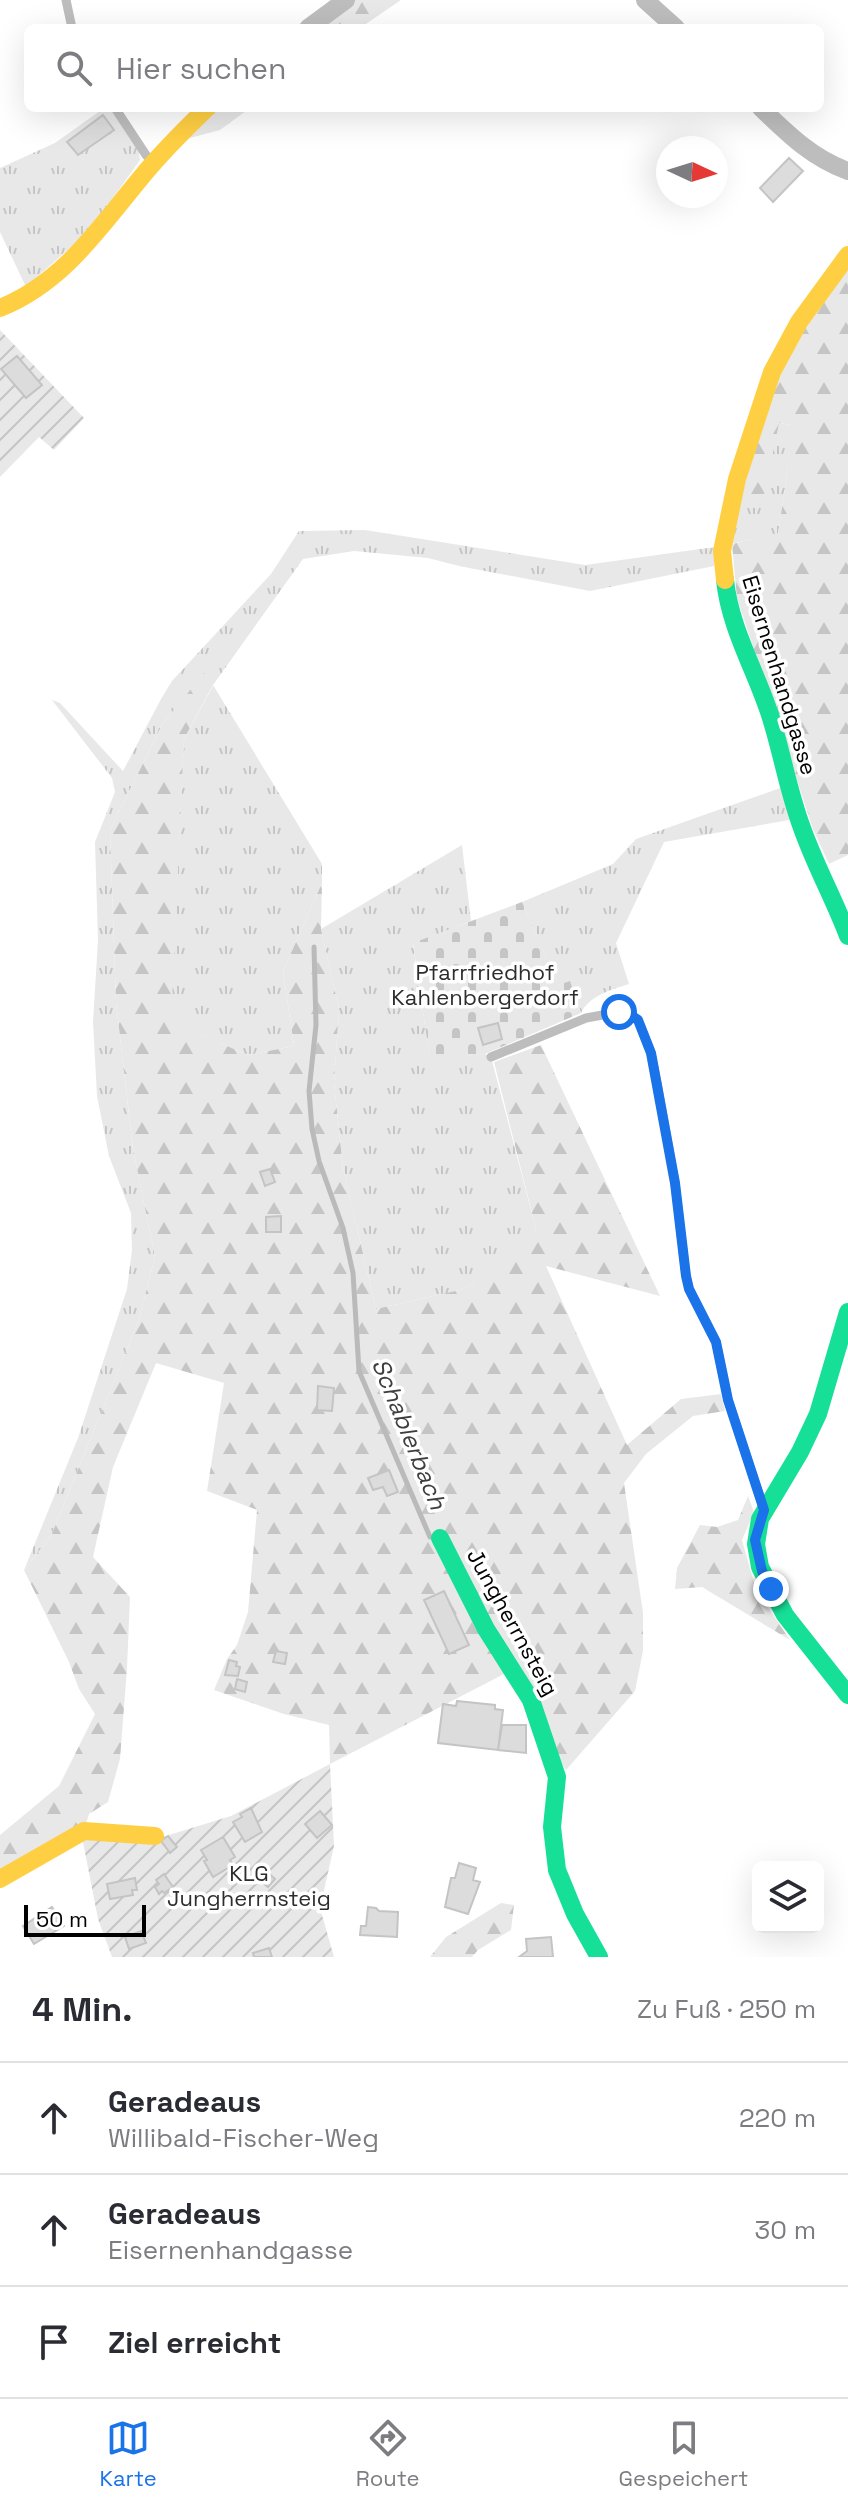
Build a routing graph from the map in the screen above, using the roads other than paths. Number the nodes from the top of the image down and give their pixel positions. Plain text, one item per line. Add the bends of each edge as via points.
1 (66, 0) edge
2 (346, 0) edge
3 (645, 0) edge
4 (71, 24) edge
5 (313, 24) edge
6 (672, 24) edge
7 (118, 112) edge
8 (203, 112) edge
9 (765, 112) edge
10 (154, 162) junction
11 (848, 171) edge
12 (848, 255) edge
13 (0, 308) edge
14 (848, 936) edge
15 (491, 1057) dead end
16 (848, 1312) edge
17 (764, 1510) junction
18 (440, 1538) dead end
19 (848, 1695) edge
20 (155, 1836) dead end
21 (0, 1879) edge
22 (599, 1957) edge

1 - 4 lane
2 - 5 street
3 - 6 street
7 - 10 lane
8 - 10 street
9 - 11 street via 804,148
10 - 13 street via 74,258 44,284
12 - 14 street, Eisernenhandgasse via 799,322 772,372 737,479 722,551 727,600 737,632 770,714 793,803
15 - 17 lane via 586,1018 619,1012 638,1020 658,1088 689,1289 716,1342 728,1400
16 - 17 street via 815,1421
17 - 19 street via 755,1540 762,1571 798,1636
18 - 22 street, Jungherrnsteig via 486,1629 531,1700 557,1777 552,1827 557,1870
20 - 21 street via 84,1831

